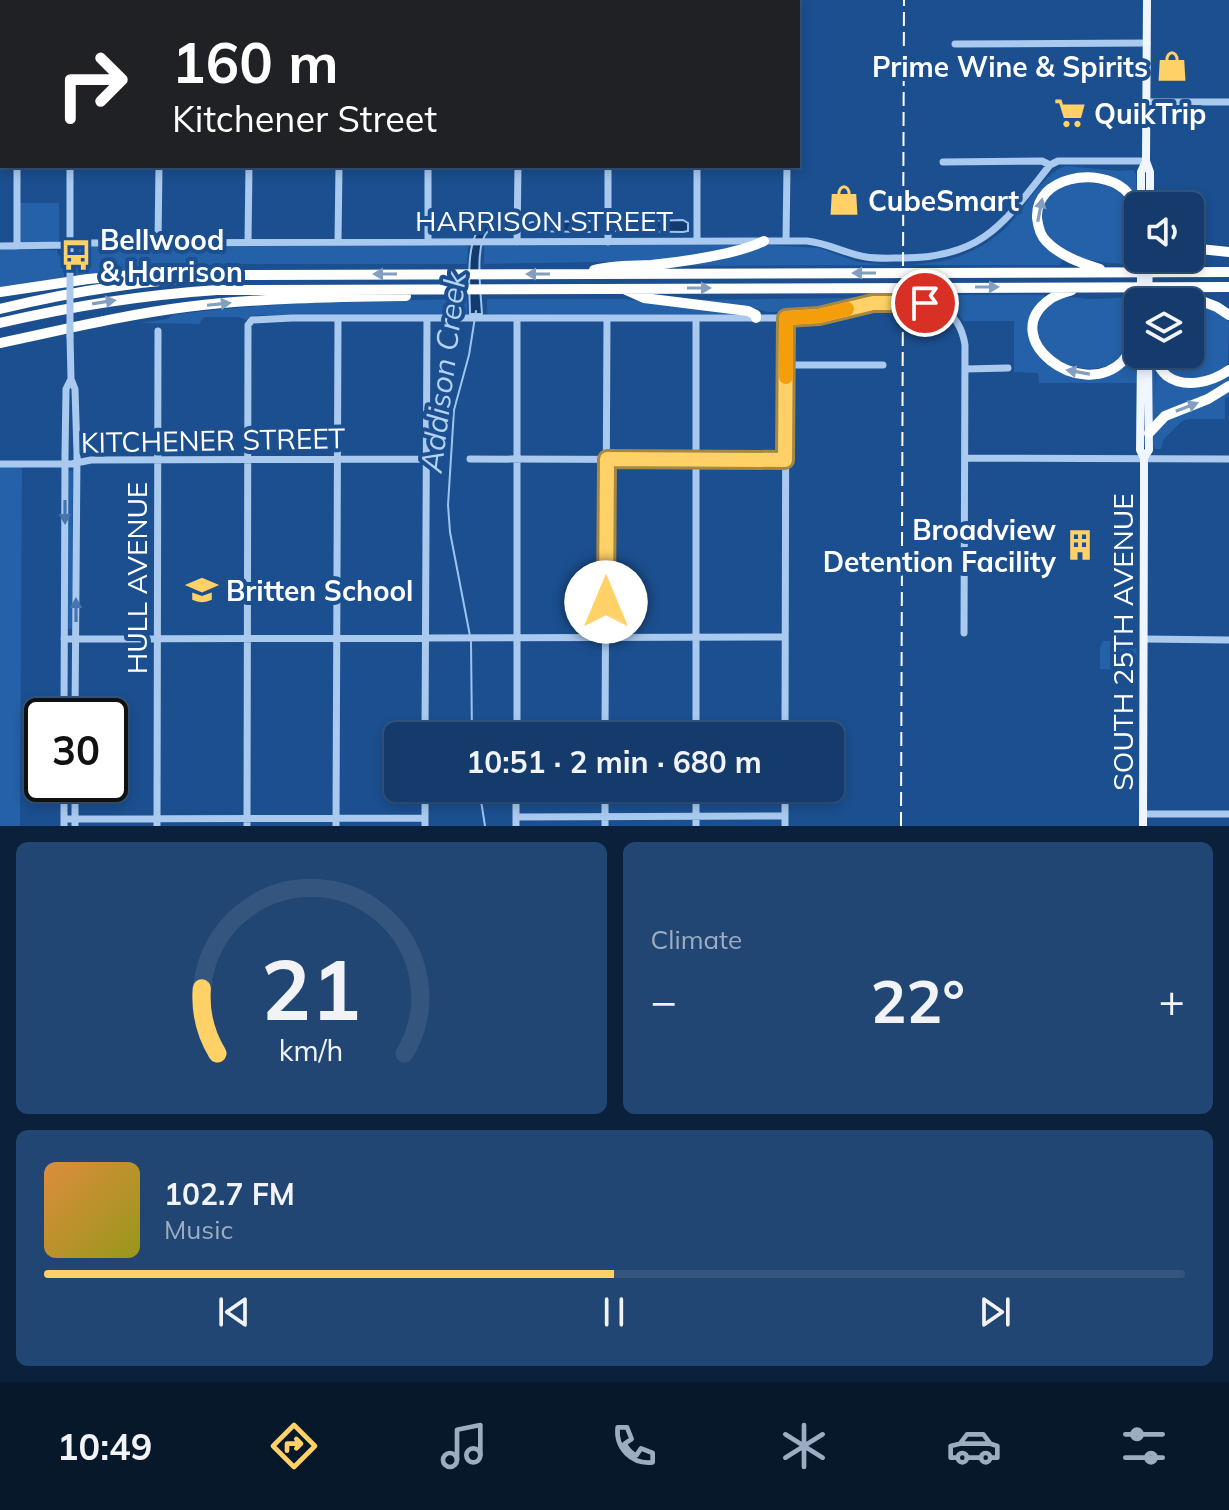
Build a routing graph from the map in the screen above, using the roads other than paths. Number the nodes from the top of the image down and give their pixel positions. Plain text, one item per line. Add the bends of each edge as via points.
1 (1147, 0) edge
2 (1147, 43) junction
3 (955, 44) dead end
4 (1147, 102) junction
5 (1229, 102) edge
6 (1146, 161) junction
7 (943, 162) dead end
8 (1050, 165) junction
9 (17, 168) edge
10 (70, 168) edge
11 (159, 168) edge
12 (249, 168) edge
13 (339, 168) edge
14 (428, 168) edge
15 (518, 168) edge
16 (608, 168) edge
17 (697, 168) edge
18 (787, 168) edge
19 (1127, 192) edge
20 (1140, 192) edge
21 (1150, 192) edge
22 (697, 241) junction
23 (764, 241) junction
24 (786, 241) junction
25 (248, 242) junction
26 (338, 242) junction
27 (428, 242) junction
28 (517, 242) junction
29 (608, 242) junction
30 (158, 243) junction
31 (70, 245) junction
32 (0, 246) edge
33 (17, 246) junction
34 (1204, 249) edge
35 (1229, 252) edge
36 (1229, 272) edge
37 (1110, 273) junction
38 (579, 274) junction
39 (180, 278) junction
40 (1080, 287) junction
41 (1165, 287) junction
42 (1229, 287) edge
43 (621, 288) junction
44 (427, 289) junction
45 (0, 292) edge
46 (0, 309) edge
47 (1229, 315) edge
48 (338, 318) junction
49 (517, 318) junction
50 (607, 318) junction
51 (696, 318) junction
52 (756, 318) junction
53 (786, 318) junction
54 (427, 319) junction
55 (0, 323) edge
56 (158, 331) dead end
57 (0, 343) edge
58 (1124, 359) edge
59 (786, 365) junction
60 (883, 365) dead end
61 (1008, 368) dead end
62 (1141, 368) edge
63 (1150, 368) edge
64 (1160, 368) edge
65 (966, 369) junction
66 (1229, 370) edge
67 (71, 379) junction
68 (1229, 386) edge
69 (1149, 433) junction
70 (965, 458) junction
71 (1144, 458) junction
72 (158, 459) junction
73 (248, 459) junction
74 (337, 459) junction
75 (426, 459) junction
76 (470, 459) dead end
77 (518, 459) junction
78 (607, 459) junction
79 (696, 459) junction
80 (1229, 459) edge
81 (785, 460) junction
82 (77, 463) junction
83 (0, 464) edge
84 (65, 464) junction
85 (964, 633) dead end
86 (695, 637) junction
87 (785, 637) junction
88 (247, 638) junction
89 (336, 638) junction
90 (426, 638) junction
91 (517, 638) junction
92 (606, 638) junction
93 (64, 639) junction
94 (76, 639) junction
95 (157, 639) junction
96 (1144, 639) junction
97 (1229, 640) edge
98 (64, 698) edge
99 (75, 698) edge
100 (425, 722) edge
101 (517, 722) edge
102 (605, 722) edge
103 (696, 722) edge
104 (785, 722) edge
105 (605, 802) edge
106 (696, 802) edge
107 (785, 802) edge
108 (1143, 814) junction
109 (1229, 814) edge
110 (696, 816) junction
111 (785, 816) junction
112 (605, 817) junction
113 (64, 822) edge
114 (75, 822) edge
115 (157, 822) edge
116 (247, 822) edge
117 (336, 822) edge
118 (425, 822) edge
119 (516, 822) edge
120 (605, 826) edge
121 (696, 826) edge
122 (785, 826) edge
123 (1143, 826) edge

1 - 2 main road
2 - 3 street
2 - 4 main road
4 - 5 street
4 - 6 main road
6 - 8 street
6 - 20 main road
6 - 21 main road
7 - 8 street
8 - 24 street, HARRISON STREET via 1002,224 955,252 868,258 817,242
9 - 33 street
10 - 31 street
11 - 30 street
12 - 25 street
13 - 26 street
14 - 27 street
15 - 28 street
16 - 29 street
17 - 22 street
18 - 24 street
37 -> 19 highway via 1066,256 1046,241 1037,222 1038,206 1051,188 1076,178 1110,182
22 - 23 street, HARRISON STREET
22 - 29 street, HARRISON STREET
23 - 24 street, HARRISON STREET
23 - 38 highway via 688,259
25 - 26 street, HARRISON STREET
25 - 30 street, HARRISON STREET
26 - 27 street, HARRISON STREET
27 - 28 street, HARRISON STREET
28 - 29 street, HARRISON STREET
30 - 31 street, HARRISON STREET
31 - 33 street, HARRISON STREET
31 - 67 street, bridge
32 - 33 street, HARRISON STREET
34 - 35 highway
36 - 37 highway
37 -> 38 highway
38 -> 39 highway
39 - 45 highway via 138,274
39 - 46 highway via 73,292
40 - 41 highway
43 -> 40 highway
58 -> 40 highway via 1099,374 1079,373 1051,362 1039,350 1033,328 1036,315 1048,300
41 - 42 highway
41 - 47 highway
43 - 44 highway
43 - 52 highway via 644,298 748,311
55 -> 44 highway via 160,294
57 -> 44 highway via 184,308 408,295
48 - 54 street
48 - 73 street via 249,322
48 - 74 street
49 - 50 street
49 - 54 street
49 - 77 street
50 - 51 street
50 - 78 street
51 - 52 street
51 - 79 street
52 - 53 street
53 - 59 street
53 - 65 street via 873,303 931,304 950,314 961,329
54 - 75 street
56 - 72 street, HULL AVENUE
59 - 60 street
59 - 81 street
61 - 65 street
62 - 71 main road, SOUTH 25TH AVENUE
63 - 69 main road, SOUTH 25TH AVENUE
64 - 66 highway via 1187,383
65 - 70 street
67 - 82 street
67 - 84 street via 66,389
69 -> 68 highway via 1165,416
69 - 71 main road, SOUTH 25TH AVENUE
70 - 71 street
70 - 85 street
71 - 80 street
71 - 96 main road, SOUTH 25TH AVENUE
72 - 73 street, KITCHENER STREET
72 - 82 street, KITCHENER STREET
72 - 95 street, HULL AVENUE
73 - 74 street, KITCHENER STREET
73 - 88 street
74 - 75 street, KITCHENER STREET
74 - 89 street
75 - 90 street
76 - 77 street
77 - 78 street
77 - 91 street
78 - 79 street
78 - 92 street
79 - 81 street
79 - 86 street
81 - 87 street
82 - 84 street, KITCHENER STREET
94 -> 82 street
83 - 84 street, KITCHENER STREET
84 -> 93 street
86 - 87 street
86 - 92 street
86 - 103 street
87 - 104 street
88 - 89 street
88 - 95 street
88 - 116 street
89 - 90 street
89 - 117 street
90 - 91 street
90 - 100 street
91 - 92 street
91 - 101 street
92 - 102 street
93 - 94 street
93 - 98 street
94 - 95 street
94 - 99 street
95 - 115 street, HULL AVENUE
96 - 97 street
96 - 108 main road, SOUTH 25TH AVENUE
105 - 112 street
106 - 110 street
107 - 111 street
108 - 109 street
108 - 123 main road, SOUTH 25TH AVENUE
110 - 111 street
110 - 112 street
110 - 121 street
111 - 122 street
112 - 119 street
112 - 120 street
113 - 114 street
114 - 115 street
115 - 116 street
116 - 117 street
117 - 118 street

